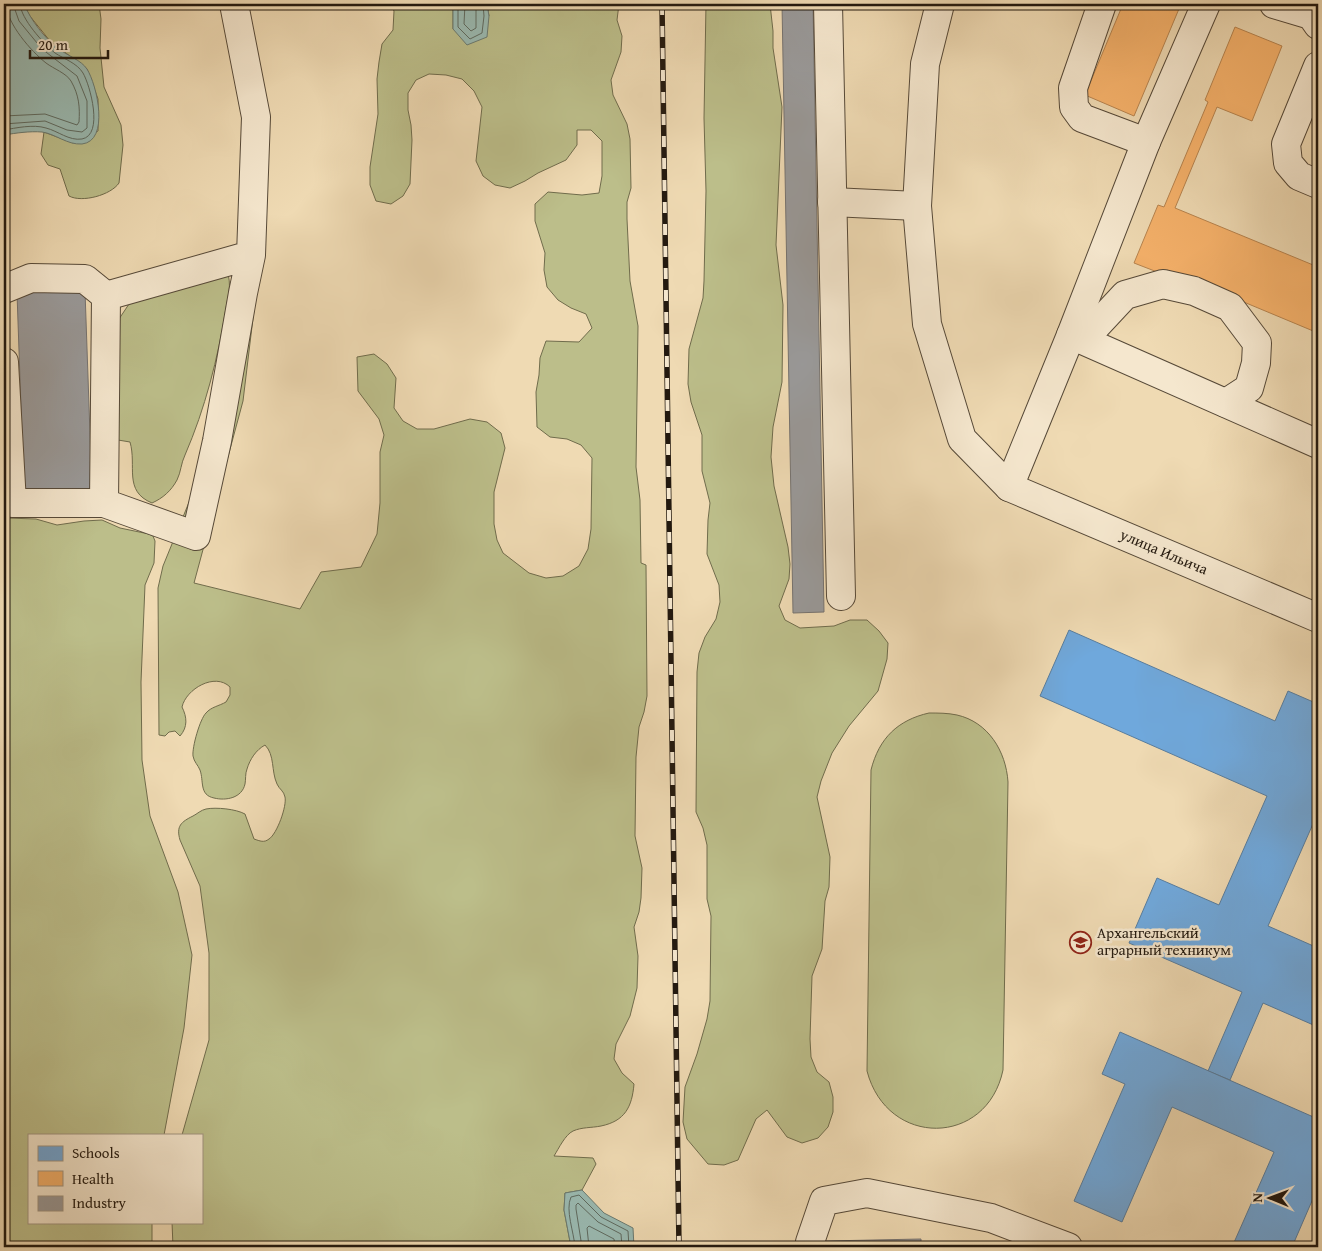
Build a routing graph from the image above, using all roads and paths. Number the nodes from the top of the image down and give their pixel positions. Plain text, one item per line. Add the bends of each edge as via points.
1 (234, 4) edge
2 (828, 4) edge
3 (940, 4) edge
4 (1102, 4) edge
5 (1206, 4) edge
6 (1274, 4) edge
7 (1318, 25) edge
8 (1318, 66) edge
9 (1146, 142) junction
10 (1318, 184) edge
11 (832, 202) junction
12 (917, 206) junction
13 (251, 255) junction
14 (4, 289) edge
15 (106, 296) junction
16 (1077, 338) junction
17 (4, 362) edge
18 (1226, 403) junction
19 (1318, 444) edge
20 (1009, 487) junction
21 (104, 503) junction
22 (841, 596) dead end
23 (1318, 618) edge
24 (810, 1247) edge
25 (1068, 1247) edge

1 - 13 street via 256,117
2 - 11 street
3 - 12 street via 925,64
4 - 9 street via 1073,88 1074,107 1082,118
5 - 9 street
6 - 7 street via 1311,14
8 - 10 street via 1286,144 1288,163 1299,176
9 - 16 street
11 - 12 street
11 - 22 street
12 - 20 street via 927,324 962,439
13 - 15 street
13 - 21 street via 196,536
14 - 15 street via 31,278 85,280
15 - 21 street
16 - 18 street
16 - 18 street via 1125,295 1163,284 1194,291 1230,307 1257,343 1256,363 1248,388
16 - 20 street
17 - 21 street via 12,503
18 - 19 street
20 - 23 street, улица Ильича
24 - 25 street via 824,1200 867,1193 990,1218

